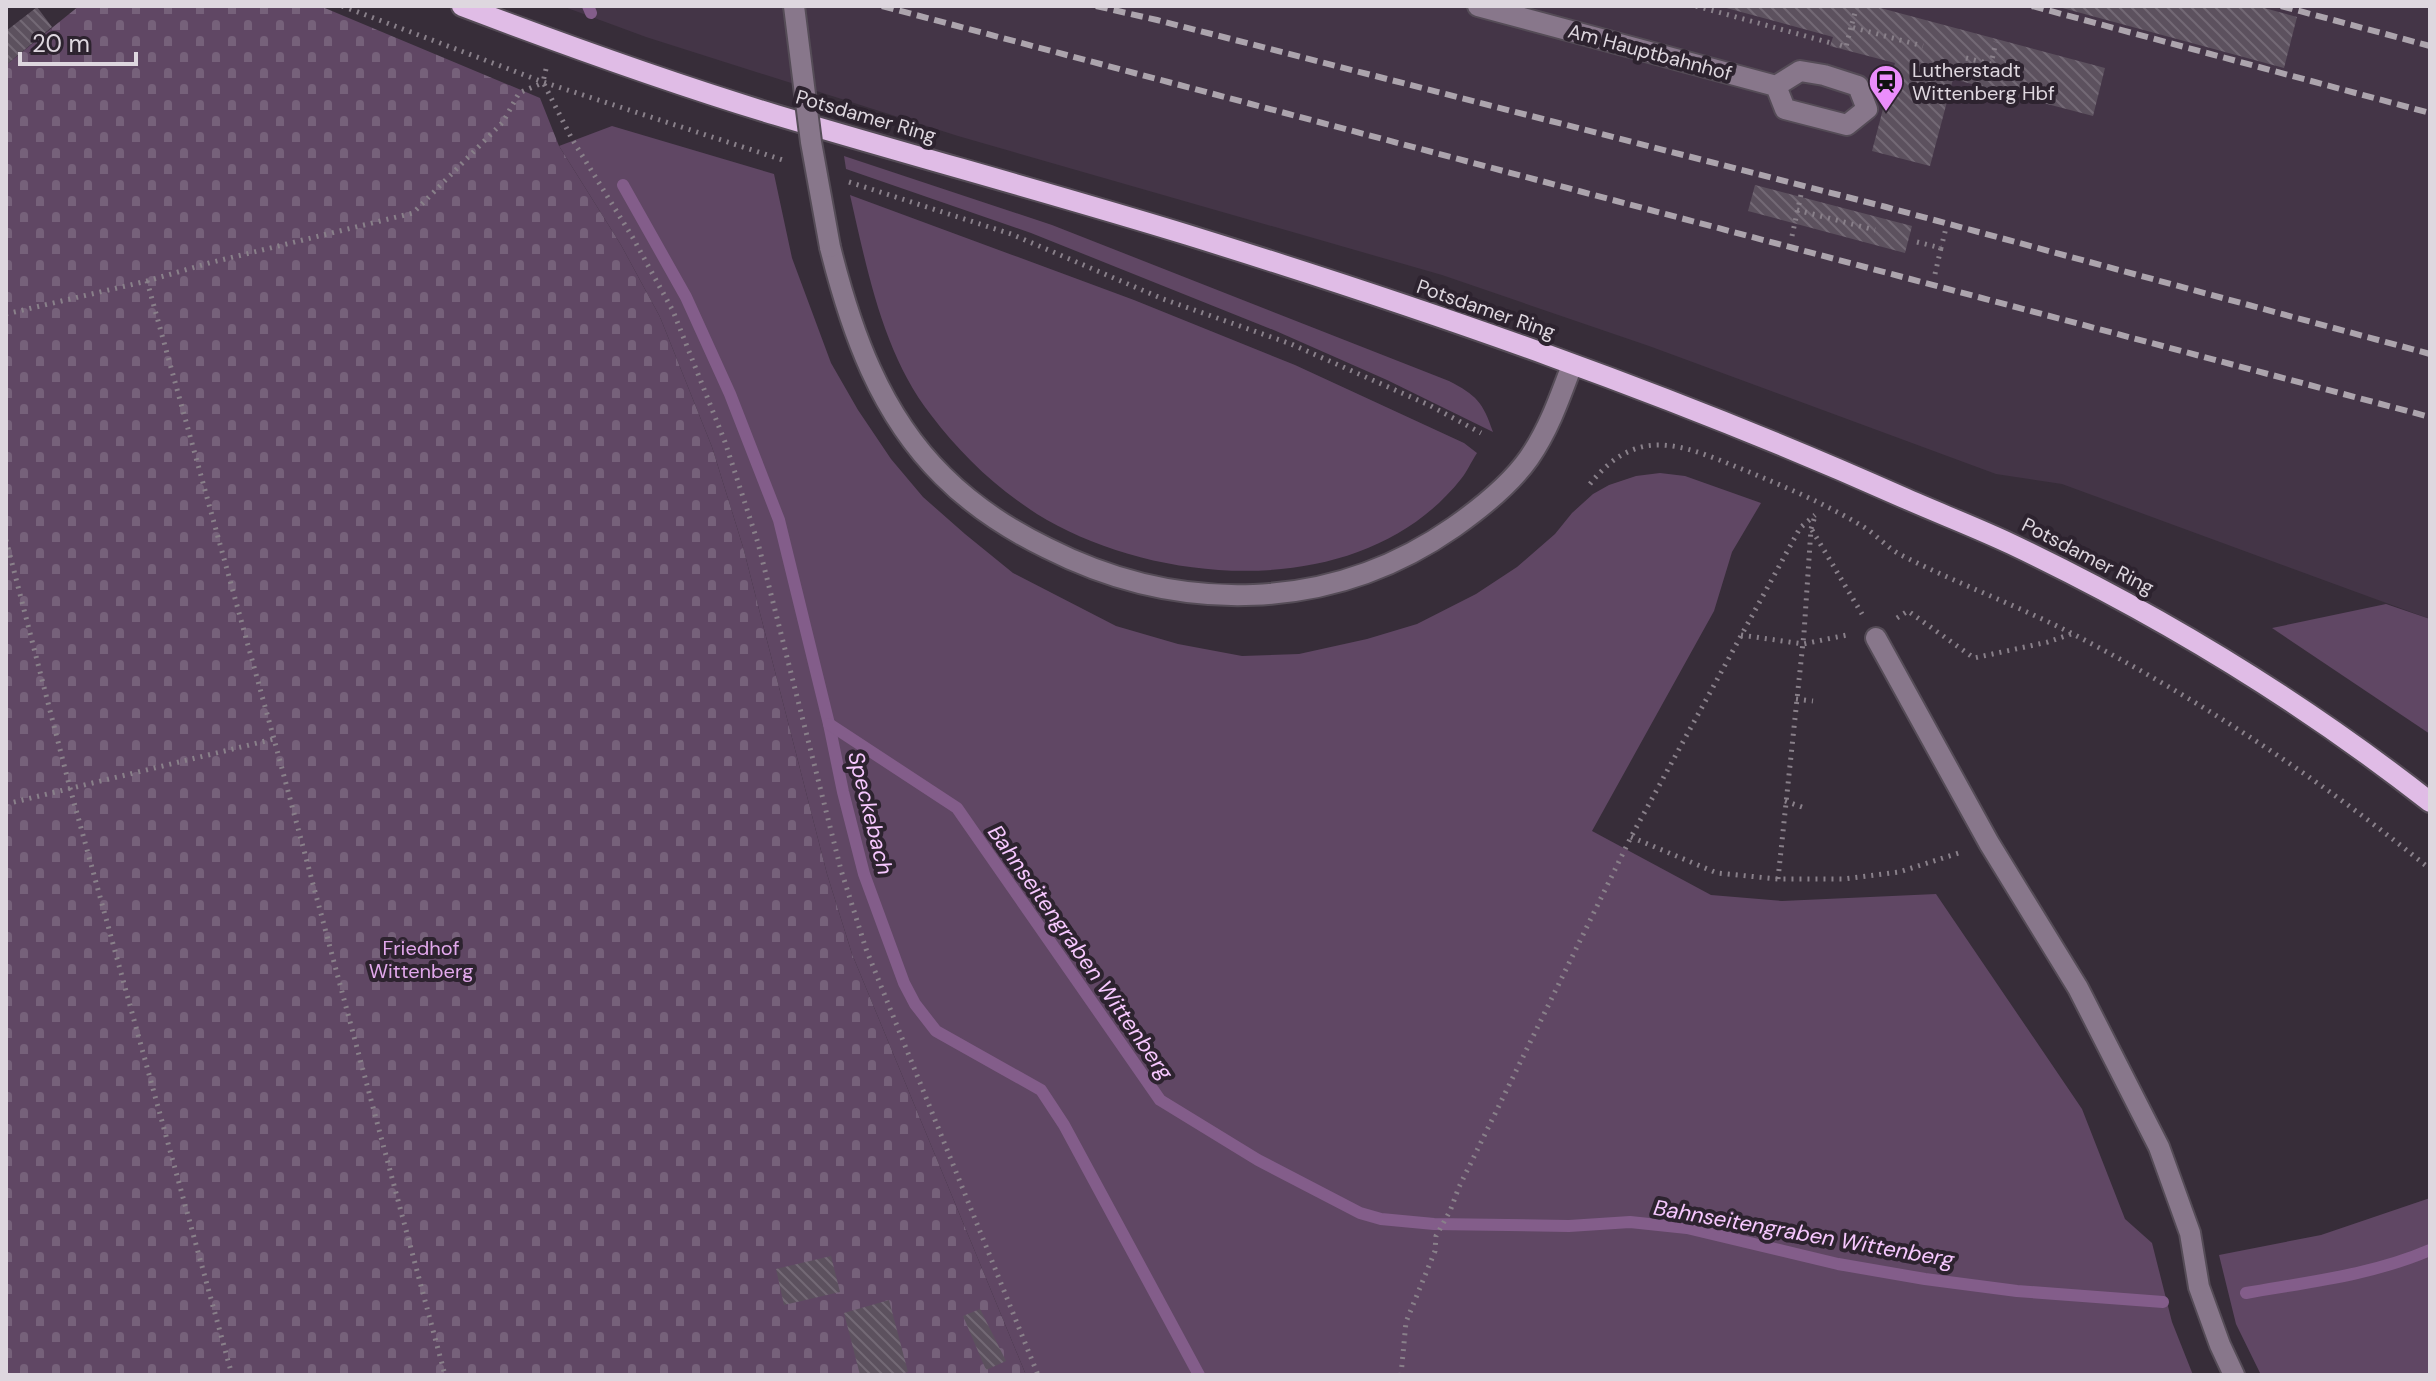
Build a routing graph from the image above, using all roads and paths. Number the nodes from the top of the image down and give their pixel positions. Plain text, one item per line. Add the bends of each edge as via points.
1 (342, 6) edge
2 (462, 6) edge
3 (794, 6) edge
4 (1478, 6) edge
5 (1696, 6) edge
6 (1857, 6) edge
7 (1851, 27) junction
8 (551, 40) junction
9 (1996, 42) dead end
10 (1923, 46) dead end
11 (1966, 58) dead end
12 (1991, 64) junction
13 (1988, 72) dead end
14 (543, 82) junction
15 (1776, 86) dead end
16 (800, 166) dead end
17 (845, 180) dead end
18 (1802, 190) dead end
19 (1797, 210) junction
20 (1946, 228) dead end
21 (1875, 230) dead end
22 (1792, 236) dead end
23 (1917, 242) dead end
24 (1941, 248) junction
25 (1935, 274) dead end
26 (147, 281) junction
27 (6, 314) edge
28 (1572, 365) junction
29 (1481, 433) dead end
30 (1590, 484) dead end
31 (1811, 529) junction
32 (6, 540) edge
33 (1908, 611) dead end
34 (1867, 631) junction
35 (2072, 634) junction
36 (1741, 635) junction
37 (1803, 644) junction
38 (1796, 699) junction
39 (1813, 701) dead end
40 (274, 739) junction
41 (70, 788) junction
42 (1785, 801) junction
43 (2430, 802) edge
44 (6, 804) edge
45 (1802, 807) dead end
46 (1631, 837) junction
47 (1989, 843) junction
48 (2430, 869) edge
49 (1778, 879) junction
50 (232, 1375) edge
51 (445, 1375) edge
52 (1038, 1375) edge
53 (1401, 1375) edge
54 (2234, 1375) edge

1 - 14 path
2 - 8 main road, Potsdamer Ring
3 - 28 street, bridge via 830,247 851,326 868,365 888,405 942,476 977,507 1057,553 1102,573 1146,584 1236,597 1282,594 1364,575 1406,558 1502,488 1552,418
4 - 15 street, Am Hauptbahnhof
5 - 7 path via 1846,47
6 - 7 path
7 - 10 path
8 - 14 path
8 - 28 main road, Potsdamer Ring via 771,114 1335,281
9 - 12 path
11 - 12 path
12 - 13 path
14 - 16 path
14 - 26 path via 519,93 503,122 413,213
14 - 52 path via 673,311 725,442 758,543 866,949
17 - 29 path via 1011,234 1163,299 1291,344
18 - 19 path
19 - 21 path
19 - 22 path
20 - 24 path
23 - 24 path
24 - 25 path
26 - 27 path
26 - 40 path
28 - 43 main road, Potsdamer Ring via 1808,456 2076,576 2311,713
30 - 35 path via 1624,453 1646,445 1682,447 1794,490 1867,528 1897,553
31 - 34 path
31 - 36 path via 1815,515 1800,528
31 - 37 path
32 - 41 path
33 - 35 path via 1974,658
34 - 37 path
34 - 47 street
35 - 48 path via 2245,733
36 - 37 path
36 - 46 path
37 - 38 path
38 - 39 path
38 - 42 path
40 - 41 path
40 - 51 path
41 - 44 path
41 - 50 path
42 - 45 path
42 - 49 path
46 - 49 path via 1717,873
46 - 53 path via 1436,1236 1406,1322
47 - 49 path via 1899,872
47 - 54 street via 2078,988 2159,1147 2190,1233 2199,1287

